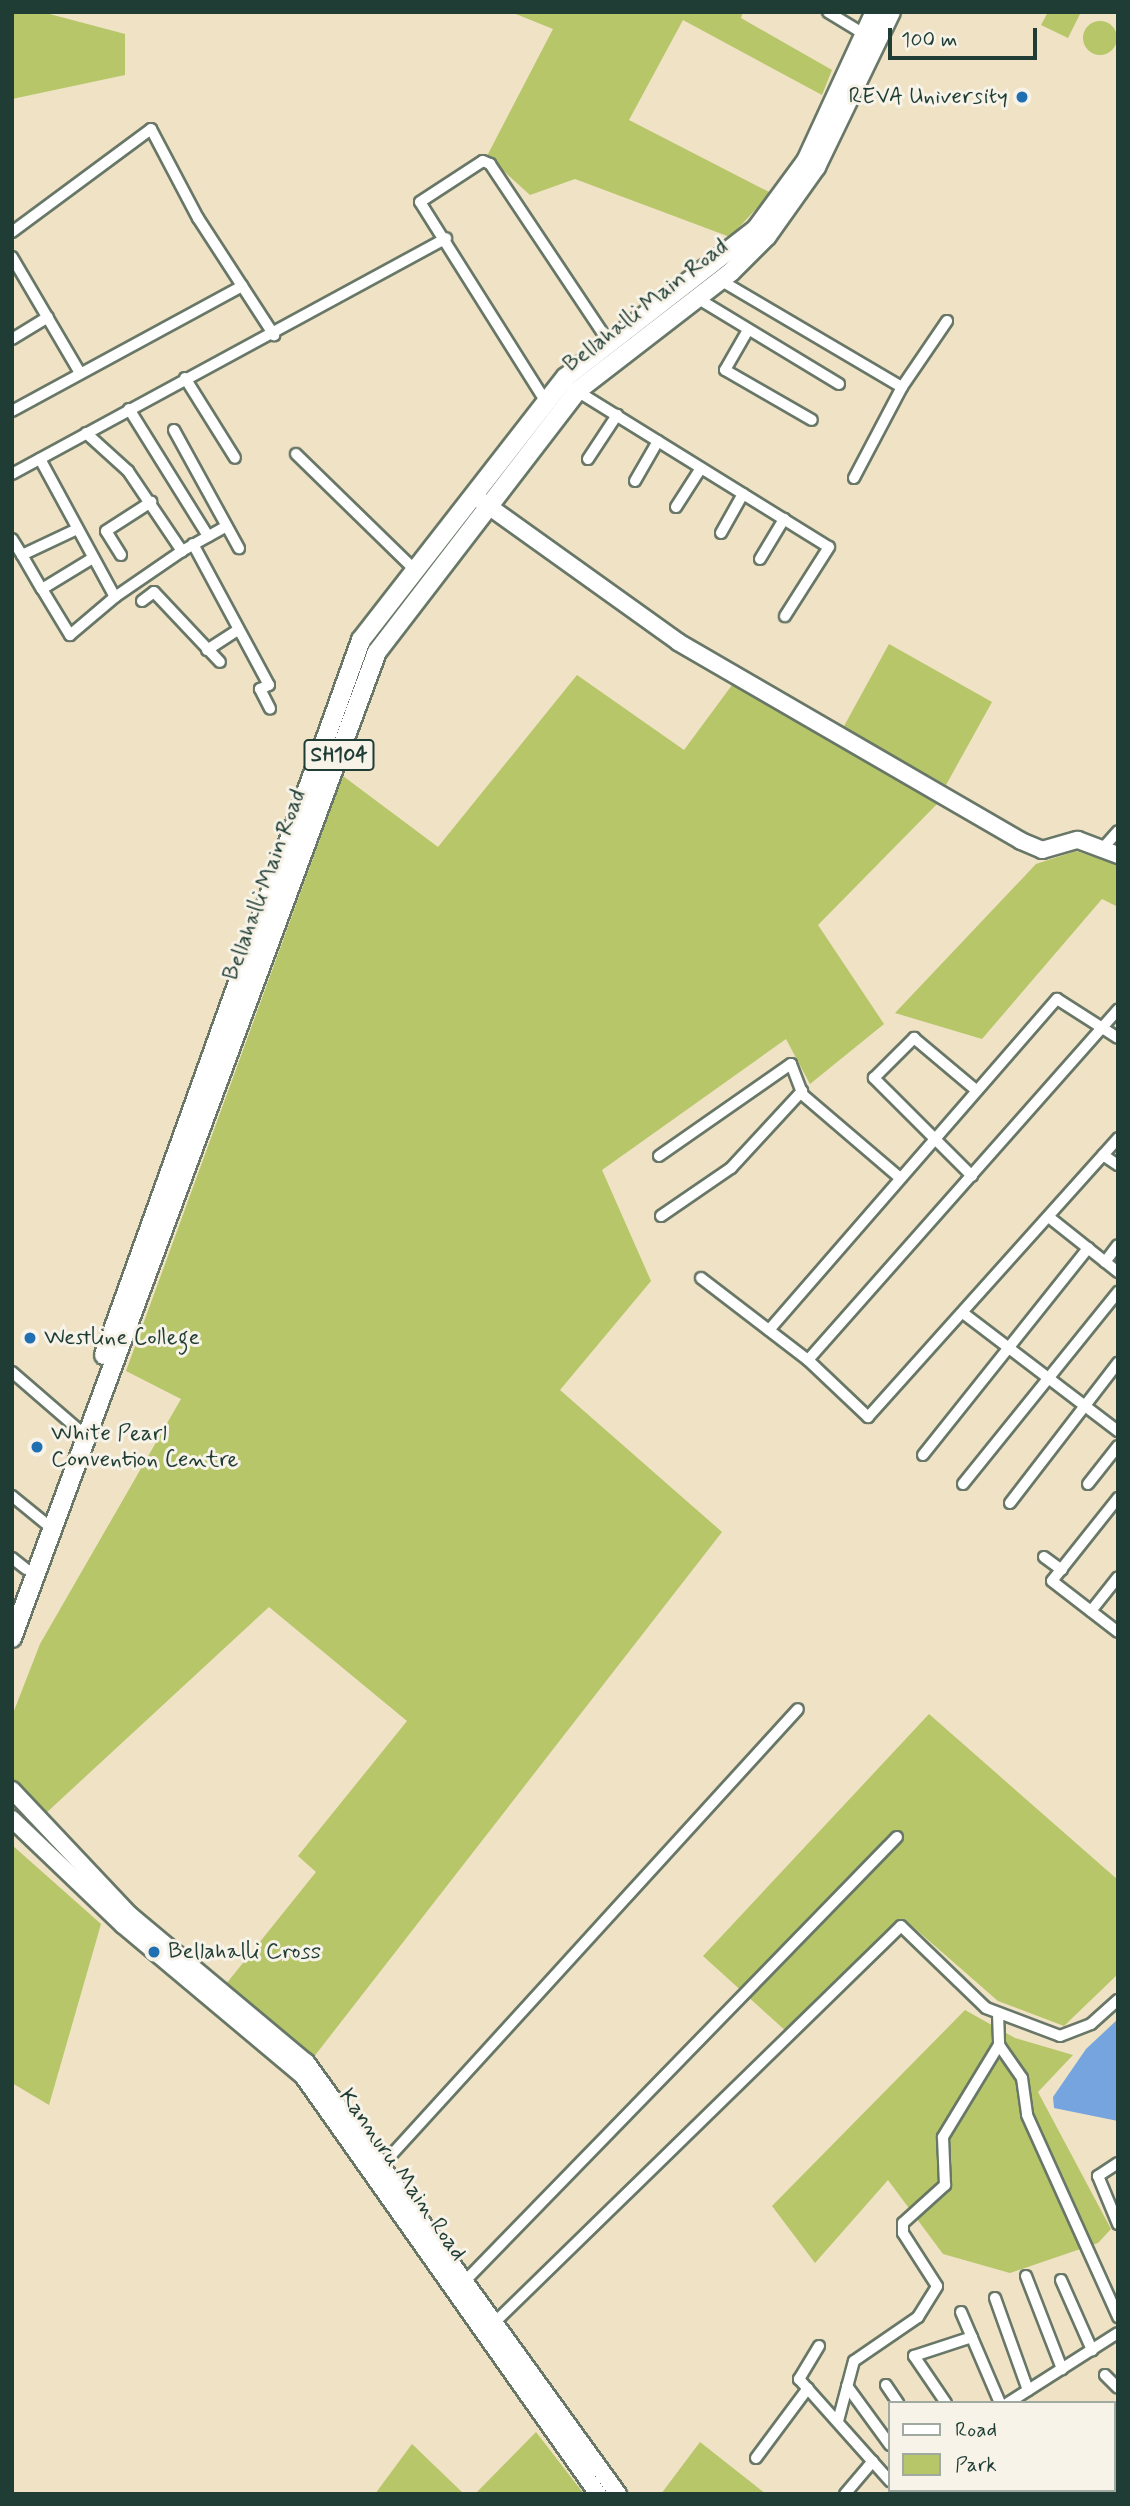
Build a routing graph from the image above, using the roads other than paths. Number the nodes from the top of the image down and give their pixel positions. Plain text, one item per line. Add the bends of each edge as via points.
1 (828, 12) edge
2 (875, 12) edge
3 (891, 12) edge
4 (864, 34) junction
5 (12, 232) edge
6 (446, 238) junction
7 (12, 257) edge
8 (17, 275) edge
9 (720, 280) junction
10 (242, 286) junction
11 (697, 299) junction
12 (48, 317) junction
13 (947, 321) dead end
14 (748, 330) junction
15 (274, 335) junction
16 (12, 339) edge
17 (610, 344) junction
18 (79, 371) junction
19 (185, 378) junction
20 (839, 384) dead end
21 (902, 387) junction
22 (577, 391) junction
23 (546, 402) junction
24 (129, 409) junction
25 (12, 411) edge
26 (617, 415) junction
27 (812, 420) dead end
28 (174, 430) dead end
29 (86, 433) junction
30 (658, 441) junction
31 (296, 454) dead end
32 (235, 458) dead end
33 (588, 458) dead end
34 (40, 459) junction
35 (701, 468) junction
36 (12, 474) edge
37 (854, 478) dead end
38 (635, 481) dead end
39 (743, 494) junction
40 (479, 500) junction
41 (151, 502) junction
42 (676, 507) dead end
43 (783, 519) junction
44 (227, 526) junction
45 (77, 528) junction
46 (721, 533) dead end
47 (208, 536) junction
48 (12, 539) edge
49 (193, 544) junction
50 (239, 548) dead end
51 (181, 551) junction
52 (22, 555) junction
53 (121, 555) dead end
54 (93, 558) junction
55 (760, 559) dead end
56 (415, 570) junction
57 (42, 589) junction
58 (114, 597) junction
59 (142, 601) dead end
60 (785, 616) dead end
61 (238, 630) junction
62 (207, 650) junction
63 (220, 662) dead end
64 (270, 709) dead end
65 (1118, 831) edge
66 (1110, 852) edge
67 (1118, 1010) edge
68 (1103, 1027) junction
69 (1118, 1038) edge
70 (976, 1090) junction
71 (802, 1091) junction
72 (935, 1136) junction
73 (1118, 1138) edge
74 (1103, 1155) junction
75 (659, 1156) dead end
76 (1118, 1165) edge
77 (972, 1176) junction
78 (899, 1177) junction
79 (661, 1216) dead end
80 (1050, 1218) junction
81 (1118, 1245) edge
82 (1088, 1248) junction
83 (1105, 1262) junction
84 (1118, 1272) edge
85 (701, 1278) dead end
86 (1118, 1292) edge
87 (963, 1313) junction
88 (769, 1330) junction
89 (1009, 1349) junction
90 (808, 1360) junction
91 (1118, 1363) edge
92 (12, 1372) edge
93 (1048, 1380) junction
94 (1083, 1408) junction
95 (1118, 1431) edge
96 (82, 1434) junction
97 (1118, 1446) edge
98 (923, 1455) dead end
99 (963, 1484) dead end
100 (1088, 1484) dead end
101 (12, 1496) edge
102 (1118, 1498) edge
103 (1010, 1503) dead end
104 (45, 1523) junction
105 (1045, 1557) dead end
106 (19, 1564) edge
107 (1062, 1570) junction
108 (1118, 1577) edge
109 (12, 1605) edge
110 (1091, 1611) junction
111 (1118, 1632) edge
112 (12, 1638) edge
113 (798, 1709) dead end
114 (12, 1790) edge
115 (12, 1805) edge
116 (12, 1819) edge
117 (12, 1834) edge
118 (897, 1837) dead end
119 (126, 1920) junction
120 (1118, 2000) edge
121 (998, 2013) junction
122 (999, 2045) junction
123 (1118, 2163) edge
124 (384, 2164) junction
125 (1118, 2224) edge
126 (1026, 2276) dead end
127 (466, 2280) junction
128 (1061, 2280) dead end
129 (995, 2298) dead end
130 (961, 2312) dead end
131 (1118, 2317) edge
132 (496, 2322) junction
133 (1118, 2333) edge
134 (482, 2334) junction
135 (972, 2337) junction
136 (819, 2346) dead end
137 (1092, 2350) junction
138 (1062, 2369) junction
139 (1105, 2375) dead end
140 (886, 2385) dead end
141 (847, 2386) junction
142 (808, 2388) junction
143 (1118, 2388) edge
144 (1028, 2390) junction
145 (897, 2401) edge
146 (945, 2401) edge
147 (999, 2401) edge
148 (1011, 2401) edge
149 (838, 2421) junction
150 (888, 2442) edge
151 (756, 2458) dead end
152 (873, 2461) junction
153 (888, 2479) edge
154 (598, 2494) edge
155 (618, 2494) edge
156 (845, 2494) edge

1 - 4 street
2 - 4 main road, Bellahalli Main Road / SH104
3 - 9 main road, Bellahalli Main Road / SH104 via 803,191
4 - 17 main road, Bellahalli Main Road / SH104 via 806,161 756,229
5 - 10 street via 151,129
6 - 15 street
6 - 17 street via 420,202 483,161 490,164
6 - 23 street
7 - 8 street
8 - 12 street
9 - 11 main road, Bellahalli Main Road / SH104
9 - 21 street
10 - 15 street
10 - 18 street
11 - 14 street
11 - 22 main road, Bellahalli Main Road / SH104
12 - 16 street
12 - 18 street
13 - 21 street
14 - 20 street
14 - 27 street via 725,370
15 - 19 street
17 - 23 main road, Bellahalli Main Road / SH104 via 566,377
18 - 25 street
19 - 24 street
19 - 32 street
21 - 37 street
22 - 26 street
22 - 40 main road, Bellahalli Main Road / SH104
23 - 40 main road, Bellahalli Main Road / SH104
24 - 29 street
24 - 47 street
26 - 30 street
26 - 33 street
28 - 44 street
29 - 34 street
29 - 41 street via 108,448
30 - 35 street
30 - 38 street
31 - 56 street
34 - 36 street
34 - 45 street
35 - 39 street
35 - 42 street
39 - 43 street
39 - 46 street
40 - 56 main road, Bellahalli Main Road / SH104
40 - 66 main road via 678,642 1021,841 1042,850 1078,841
40 - 96 main road, Bellahalli Main Road / SH104 via 377,652
41 - 51 street
41 - 53 street via 106,531
43 - 55 street
43 - 60 street via 829,547
44 - 47 street
44 - 50 street
45 - 52 street
45 - 54 street
47 - 49 street
48 - 52 street
49 - 51 street
49 - 61 street
51 - 58 street
52 - 57 street
54 - 57 street
54 - 58 street
56 - 96 main road, Bellahalli Main Road / SH104 via 362,640
57 - 58 street via 70,635
59 - 62 street via 154,593
61 - 62 street
61 - 64 street via 269,685 258,685
62 - 63 street
65 - 66 street
67 - 68 street
68 - 69 street
68 - 70 street via 1057,999
68 - 77 street
70 - 72 street
70 - 72 street via 914,1038 874,1077
71 - 75 street via 791,1064
71 - 78 street
71 - 79 street via 732,1168
72 - 77 street
72 - 78 street
73 - 74 street
74 - 76 street
74 - 80 street
77 - 90 street
78 - 88 street
80 - 82 street
80 - 87 street
81 - 83 street
82 - 83 street
82 - 89 street
83 - 84 street
85 - 88 street
86 - 93 street
87 - 89 street
87 - 90 street via 868,1417
88 - 90 street
89 - 93 street
89 - 98 street
91 - 94 street
92 - 96 street
93 - 94 street
93 - 99 street
94 - 95 street
94 - 103 street
96 - 104 main road, Bellahalli Main Road / SH104
96 - 112 main road, Bellahalli Main Road / SH104
97 - 100 street
101 - 104 street
102 - 107 street
104 - 106 main road, Bellahalli Main Road / SH104
105 - 107 street
106 - 109 main road, Bellahalli Main Road / SH104
107 - 110 street via 1052,1581
108 - 110 street
110 - 111 street
113 - 124 street
114 - 119 main road
115 - 119 main road
116 - 119 main road via 73,1878
117 - 119 main road via 65,1884
118 - 127 street
119 - 124 main road via 306,2062
119 - 134 main road, Kannuru Main Road via 303,2076
120 - 121 street via 1091,2024 1060,2036
121 - 122 street
121 - 132 street via 901,1926
122 - 131 street via 1023,2078 1027,2115
122 - 141 street via 943,2137 945,2185 903,2222 903,2233 937,2287 918,2317 854,2361
123 - 125 street via 1098,2176
124 - 127 main road
126 - 138 street
127 - 132 main road
128 - 137 street
129 - 144 street
130 - 135 street
132 - 134 street
132 - 155 main road
133 - 137 street
134 - 154 main road, Kannuru Main Road
135 - 146 street via 914,2356
135 - 147 street
136 - 142 street via 801,2371
137 - 138 street
138 - 144 street
139 - 143 street
140 - 145 street
141 - 149 street
141 - 150 street
142 - 149 street
142 - 151 street
144 - 148 street
149 - 152 street
152 - 153 street
152 - 156 street

